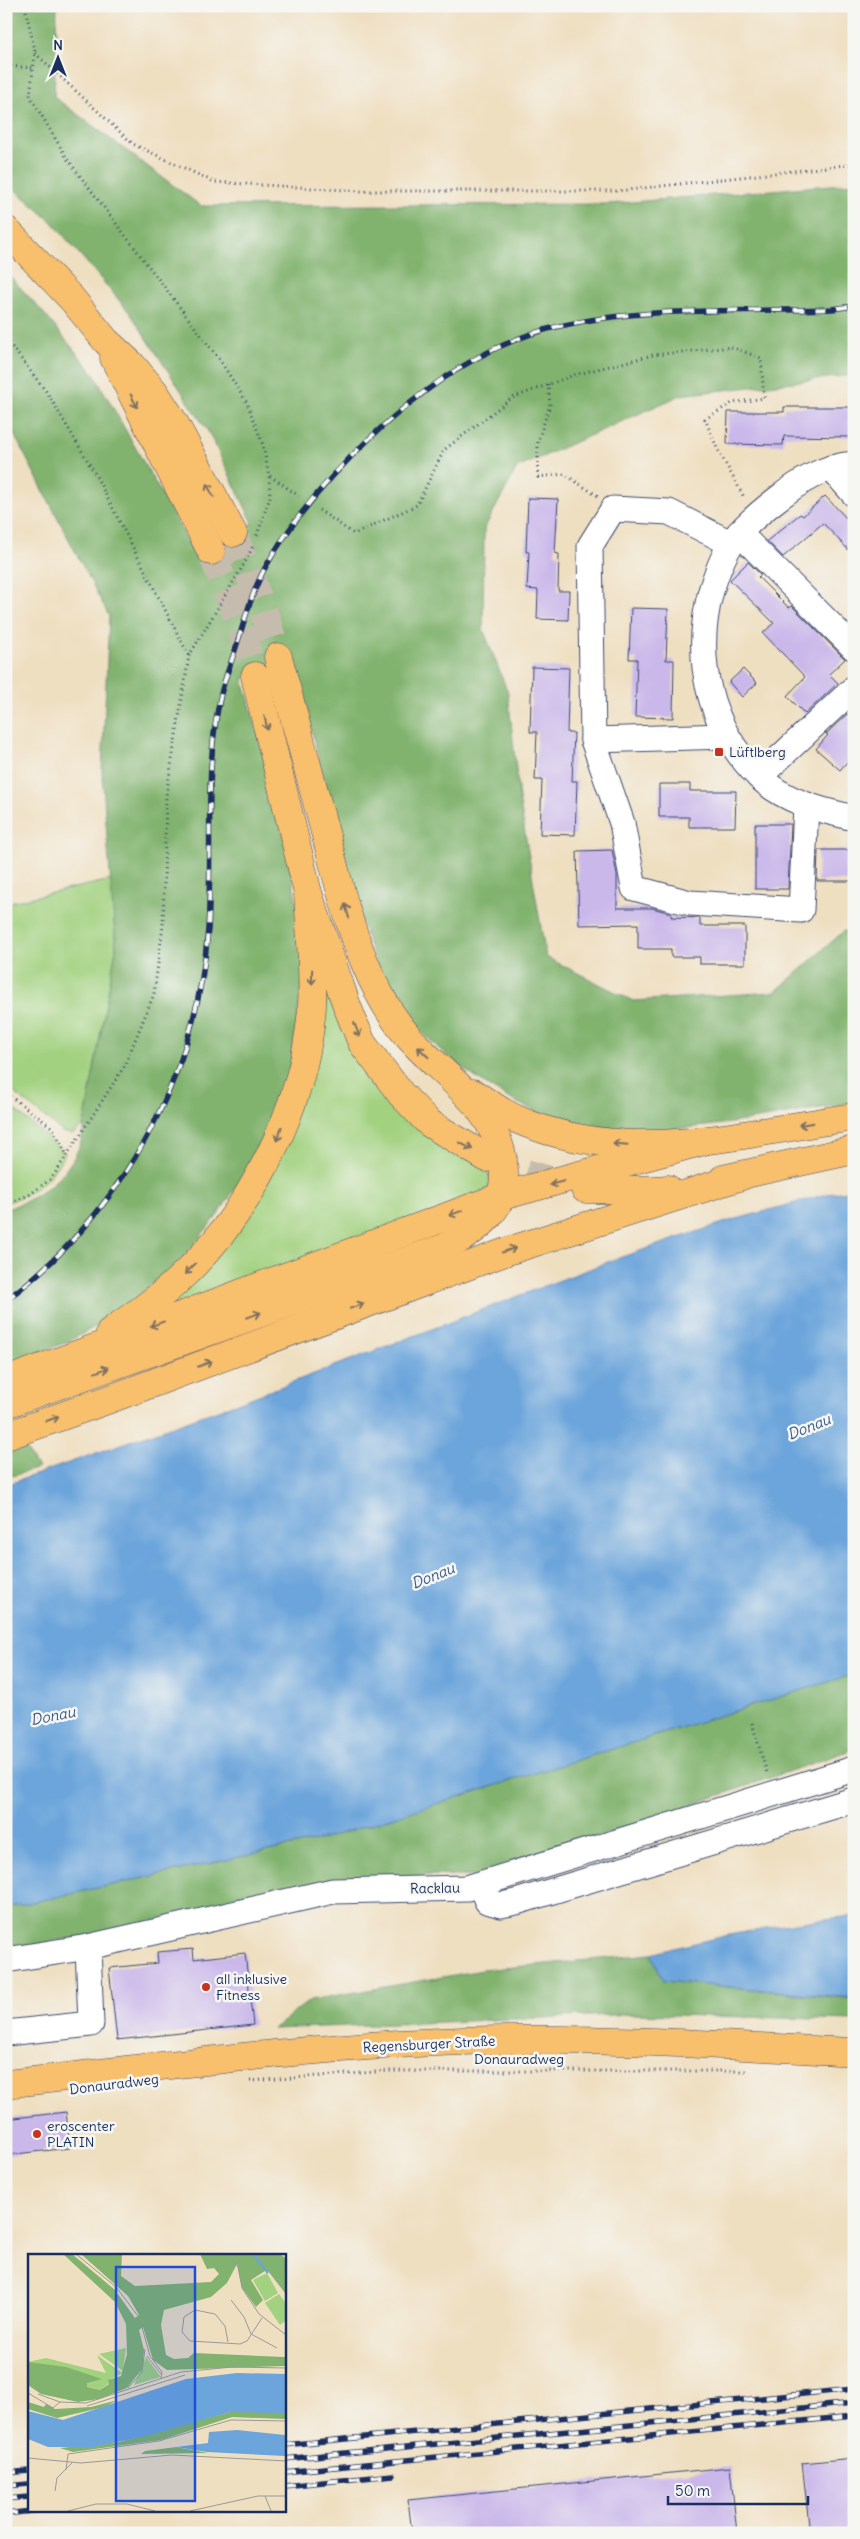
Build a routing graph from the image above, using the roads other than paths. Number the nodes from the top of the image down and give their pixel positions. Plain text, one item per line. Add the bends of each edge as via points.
1 (6, 230) edge
2 (106, 341) junction
3 (842, 466) edge
4 (854, 494) edge
5 (742, 531) junction
6 (232, 533) tunnel mouth
7 (212, 550) tunnel mouth
8 (854, 648) edge
9 (278, 657) tunnel mouth
10 (255, 676) tunnel mouth
11 (854, 688) edge
12 (727, 736) junction
13 (593, 740) junction
14 (759, 777) junction
15 (806, 806) junction
16 (854, 818) edge
17 (308, 893) junction
18 (459, 1085) junction
19 (854, 1117) edge
20 (704, 1141) junction
21 (854, 1150) edge
22 (487, 1158) tunnel mouth
23 (742, 1176) junction
24 (585, 1189) tunnel mouth
25 (502, 1196) junction
26 (19, 1376) edge
27 (6, 1404) edge
28 (6, 1436) edge
29 (854, 1769) edge
30 (854, 1800) edge
31 (480, 1884) junction
32 (88, 1947) junction
33 (6, 1960) edge
34 (6, 2033) edge
35 (854, 2052) edge
36 (6, 2084) edge

1 - 2 main road via 72,299
6 -> 2 main road via 174,422 154,391
2 -> 7 main road
3 - 4 street
3 - 5 street via 803,480
5 - 8 street
5 - 12 street via 716,574 704,622 702,651 712,703
5 - 13 street via 669,512 613,510 590,546
18 -> 9 main road via 415,1044 398,1023 367,969 337,879
10 -> 17 main road
11 - 14 street
12 - 13 street
12 - 14 street
13 - 15 street via 622,823 634,888 690,904 801,910
14 - 15 street
15 - 16 street
17 -> 22 main road via 362,1043 401,1094 429,1123
17 -> 26 main road via 312,1009 294,1097 259,1176 208,1250 176,1283 107,1334
20 -> 18 main road via 640,1145 581,1139 515,1118
18 - 25 main road via 482,1112 500,1145
19 -> 20 main road
20 -> 25 main road
21 - 23 main road
23 - 24 main road via 655,1190
28 -> 23 main road via 508,1250
25 -> 26 main road
27 -> 25 main road via 446,1247 483,1224
29 - 31 street, Racklau
30 - 31 street via 516,1902 501,1905 487,1901
31 - 32 street, Racklau via 467,1888 333,1891
32 - 33 street, Racklau
32 - 34 street via 91,2024
35 - 36 main road, Regensburger Straße via 608,2040 498,2040 394,2044

